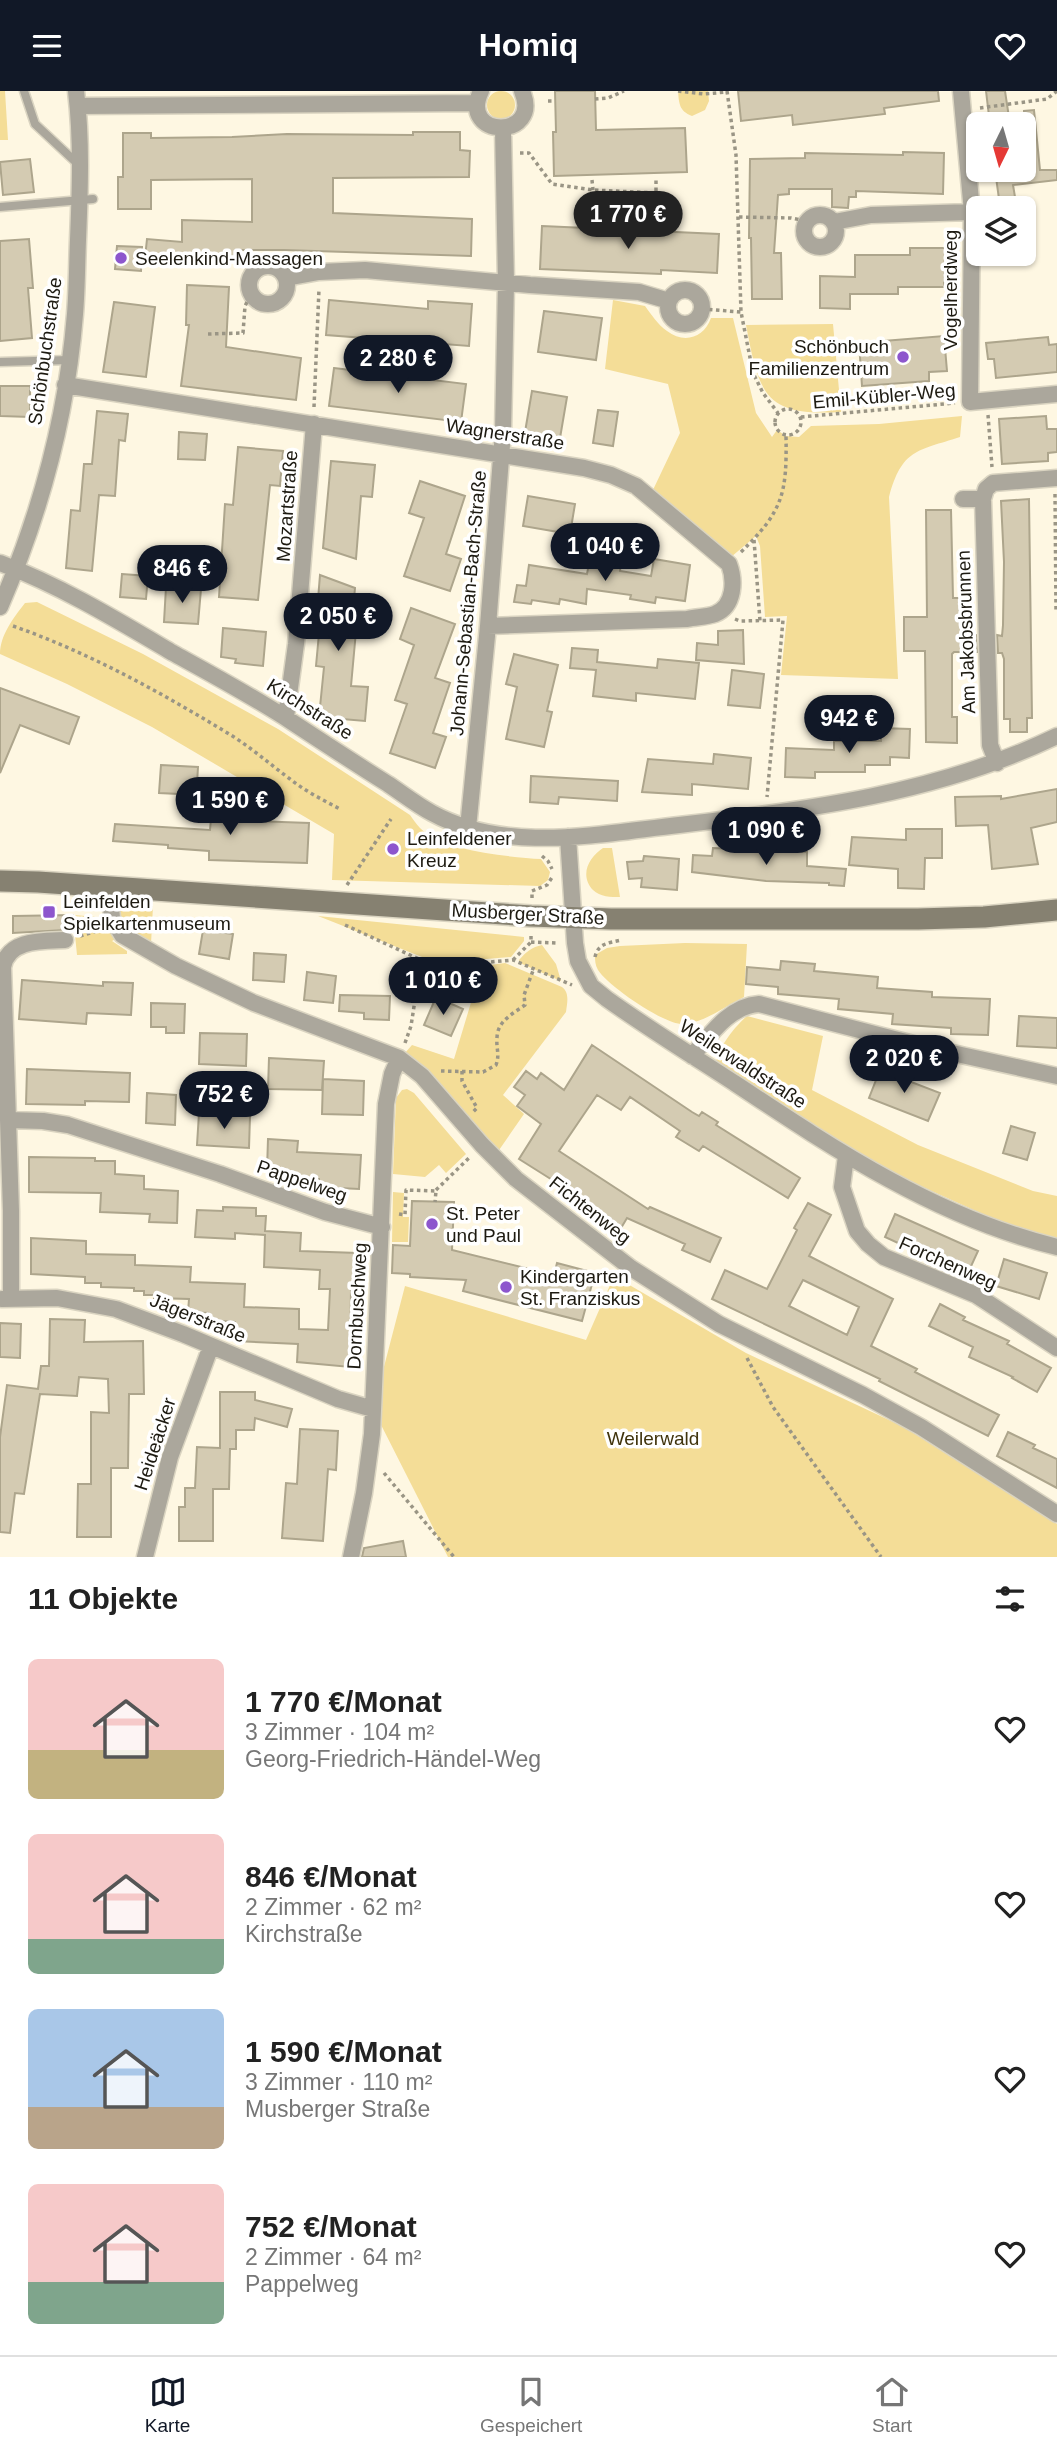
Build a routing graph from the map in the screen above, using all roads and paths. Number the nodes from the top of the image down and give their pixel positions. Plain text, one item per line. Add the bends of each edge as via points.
1 (24, 91) edge
2 (522, 91) edge
3 (624, 91) edge
4 (678, 91) edge
5 (727, 91) edge
6 (961, 91) edge
7 (1057, 91) edge
8 (617, 93) edge
9 (479, 97) edge
10 (77, 99) edge
11 (595, 99) dead end
12 (548, 101) dead end
13 (555, 101) dead end
14 (964, 110) junction
15 (503, 129) junction
16 (505, 154) junction
17 (79, 165) junction
18 (656, 177) dead end
19 (592, 180) dead end
20 (593, 190) junction
21 (971, 196) edge
22 (87, 199) junction
23 (0, 207) edge
24 (966, 212) edge
25 (739, 217) junction
26 (807, 221) junction
27 (834, 222) junction
28 (971, 266) edge
29 (320, 272) junction
30 (285, 278) junction
31 (506, 283) junction
32 (251, 294) junction
33 (669, 301) junction
34 (702, 309) junction
35 (741, 311) junction
36 (208, 334) dead end
37 (69, 360) junction
38 (0, 362) edge
39 (65, 386) junction
40 (1057, 394) edge
41 (988, 401) junction
42 (970, 402) junction
43 (778, 413) junction
44 (801, 417) junction
45 (314, 423) junction
46 (786, 436) junction
47 (500, 455) junction
48 (1056, 478) edge
49 (993, 483) junction
50 (963, 499) dead end
51 (983, 499) junction
52 (754, 540) junction
53 (0, 563) edge
54 (729, 564) junction
55 (16, 569) junction
56 (2, 601) edge
57 (1056, 610) edge
58 (716, 613) junction
59 (760, 621) junction
60 (13, 626) dead end
61 (488, 626) junction
62 (286, 717) junction
63 (1057, 736) edge
64 (997, 763) junction
65 (767, 790) dead end
66 (340, 810) dead end
67 (391, 819) dead end
68 (468, 828) junction
69 (568, 837) junction
70 (536, 855) dead end
71 (0, 881) edge
72 (109, 887) junction
73 (337, 902) junction
74 (1057, 909) edge
75 (531, 916) junction
76 (574, 918) junction
77 (340, 923) dead end
78 (115, 926) junction
79 (65, 940) joint
80 (421, 960) junction
81 (513, 960) junction
82 (534, 968) junction
83 (592, 986) junction
84 (692, 1056) junction
85 (399, 1058) junction
86 (1057, 1076) edge
87 (469, 1092) dead end
88 (8, 1120) junction
89 (471, 1156) dead end
90 (846, 1156) junction
91 (436, 1191) junction
92 (435, 1202) dead end
93 (382, 1220) junction
94 (1057, 1247) edge
95 (5, 1299) edge
96 (747, 1339) junction
97 (211, 1346) junction
98 (1057, 1347) edge
99 (373, 1409) junction
100 (369, 1455) junction
101 (1057, 1514) edge
102 (145, 1557) edge
103 (351, 1557) edge
104 (454, 1557) edge
105 (881, 1557) edge

1 - 17 lane via 35,124
2 - 15 street via 523,115
3 - 8 path
4 - 5 path
5 - 25 path
6 - 14 street, Vogelherdweg
7 - 14 path via 1047,99
8 - 11 path
9 - 10 street
9 - 15 street via 481,118
10 - 17 street, Schönbuchstraße
12 - 13 path
14 - 21 street, Vogelherdweg
15 - 16 street, Johann-Sebastian-Bach-Straße
16 - 20 path via 529,153 552,184
16 - 31 street, Johann-Sebastian-Bach-Straße
17 - 22 street, Schönbuchstraße
18 - 20 path via 656,193
19 - 20 path
22 - 23 lane
22 - 37 street, Schönbuchstraße
24 - 27 street via 871,215
25 - 26 path
25 - 35 path
26 - 27 street via 821,214
26 - 27 street via 805,237 812,245 823,247 836,238
28 - 42 street, Vogelherdweg
29 - 30 street
29 - 31 street via 365,270
29 - 45 path
30 - 32 street via 286,290 273,303 261,302
30 - 32 street via 277,268 260,268 249,282
31 - 33 street via 639,292
31 - 47 street, Johann-Sebastian-Bach-Straße
32 - 36 path via 245,306 243,334
33 - 34 street via 686,291 696,295
33 - 34 street via 672,318 681,324 693,323
34 - 35 path
35 - 43 path via 753,373
37 - 38 lane
37 - 39 street, Schönbuchstraße
39 - 45 street, Wagnerstraße
39 - 55 street, Schönbuchstraße via 44,482
40 - 41 street
41 - 42 street
41 - 49 path
42 - 44 path, Emil-Kübler-Weg
43 - 44 path via 792,409
43 - 46 path via 775,426
44 - 46 path via 800,429
45 - 47 street, Wagnerstraße
45 - 62 street, Mozartstraße via 298,631
46 - 52 path via 782,499
47 - 54 street, Wagnerstraße via 584,468 636,486
47 - 61 street, Johann-Sebastian-Bach-Straße
48 - 49 street
48 - 57 path
49 - 51 street
50 - 51 street
51 - 64 street, Am Jakobsbrunnen via 990,745
52 - 54 path
52 - 59 path
53 - 55 street, Kirchstraße
54 - 58 street via 733,593
55 - 56 street, Schönbuchstraße
55 - 62 street, Kirchstraße via 85,602
58 - 59 path via 740,621
58 - 61 street via 687,619
59 - 65 path via 783,619
60 - 66 path via 92,660 203,719
61 - 68 street, Johann-Sebastian-Bach-Straße
62 - 68 street, Kirchstraße via 432,813
63 - 64 street, Kirchstraße
64 - 69 street, Kirchstraße via 873,796 767,815
67 - 73 path
68 - 69 street, Kirchstraße via 505,836
69 - 76 street, Weilerwaldstraße
70 - 75 path via 548,861 553,873 547,885 533,891
71 - 72 main road, Musberger Straße
72 - 73 main road, Musberger Straße
72 - 78 street
73 - 75 main road, Musberger Straße
74 - 76 main road, Musberger Straße via 918,919
75 - 76 main road, Musberger Straße
75 - 81 path via 531,941
76 - 83 street, Weilerwaldstraße via 578,961
77 - 80 path
78 - 79 path
78 - 85 street, Fichtenweg via 132,941 226,990
79 - 88 street via 25,944 5,958
80 - 81 path via 467,964
80 - 85 path via 411,1026
81 - 82 path
82 - 83 path via 577,987
82 - 87 path via 524,995 526,1005 501,1023 496,1065 483,1072 463,1072 462,1081
83 - 84 street, Weilerwaldstraße
84 - 86 street via 734,1011 759,1004
84 - 90 street, Weilerwaldstraße
85 - 93 street, Dornbuschweg via 386,1104
85 - 96 street, Fichtenweg via 422,1076 488,1151 534,1193 631,1268
88 - 93 street, Pappelweg via 68,1125 325,1212
88 - 95 street
89 - 91 path
90 - 94 street, Weilerwaldstraße via 962,1216
90 - 98 street, Forchenweg via 842,1187 857,1231 868,1244 884,1257 976,1295
91 - 92 path
91 - 93 path via 406,1190 405,1215
93 - 99 street, Dornbuschweg
95 - 97 street, Jägerstraße via 57,1298 97,1304
96 - 101 street, Fichtenweg via 921,1427
96 - 105 path via 747,1360 773,1407
97 - 99 street, Jägerstraße
97 - 102 street, Heideäcker via 170,1457
99 - 100 street, Dornbuschweg
100 - 103 street, Dornbuschweg
100 - 104 path

